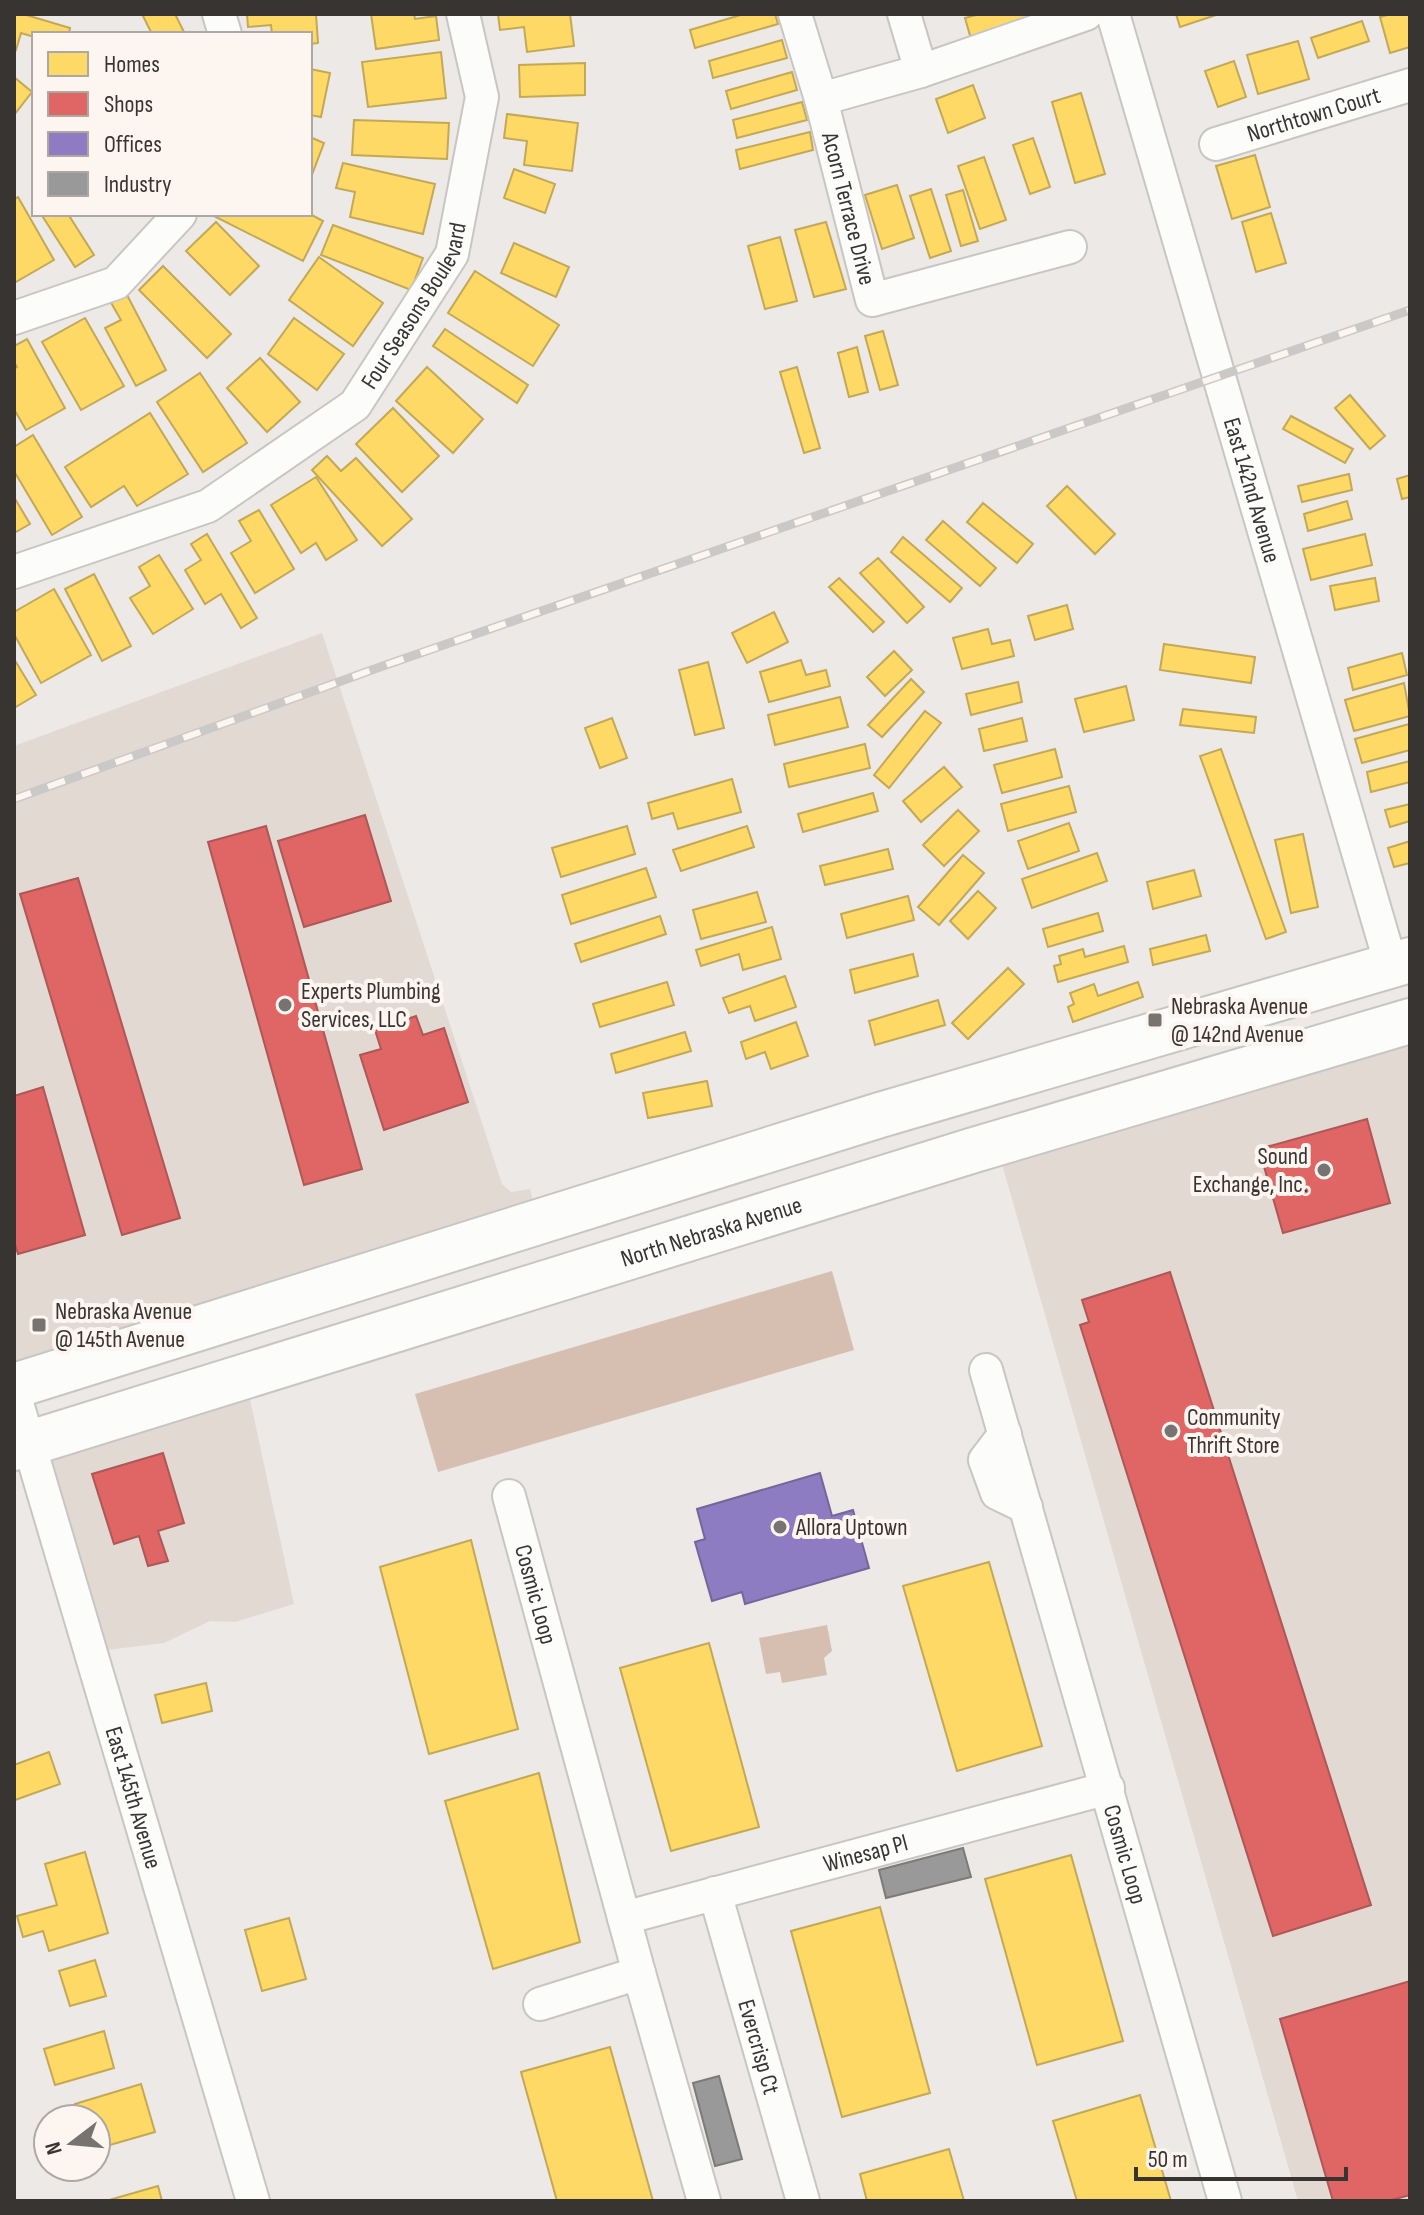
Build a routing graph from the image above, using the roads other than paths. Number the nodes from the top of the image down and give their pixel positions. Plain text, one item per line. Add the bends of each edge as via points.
1 (463, 14) edge
2 (795, 14) edge
3 (904, 14) edge
4 (1086, 14) edge
5 (1113, 14) edge
6 (921, 71) junction
7 (1410, 85) edge
8 (821, 99) junction
9 (1216, 144) dead end
10 (178, 216) edge
11 (1070, 247) dead end
12 (14, 318) edge
13 (14, 572) edge
14 (1404, 972) edge
15 (1410, 1021) edge
16 (986, 1370) dead end
17 (14, 1386) edge
18 (14, 1393) edge
19 (22, 1445) edge
20 (509, 1496) dead end
21 (1108, 1788) junction
22 (715, 1893) junction
23 (624, 1918) junction
24 (639, 1973) junction
25 (540, 2004) dead end
26 (253, 2201) edge
27 (704, 2201) edge
28 (803, 2201) edge
29 (1225, 2201) edge

1 - 13 street, Four Seasons Boulevard via 482,97 452,254 355,405 208,506
2 - 8 street, Acorn Terrace Drive
3 - 6 street
4 - 6 street
5 - 14 street, East 142nd Avenue
6 - 8 street
7 - 9 street, Northtown Court
8 - 11 street, Acorn Terrace Drive via 872,300
10 - 12 street via 116,283
14 - 17 main road via 880,1115
15 - 19 main road, North Nebraska Avenue via 974,1150
16 - 21 street, Cosmic Loop via 1005,1434 985,1460 997,1493 1026,1507
18 - 19 street, East 145th Avenue
19 - 26 street, East 145th Avenue
20 - 23 street, Cosmic Loop
21 - 22 street, Winesap Pl
21 - 29 street, Cosmic Loop
22 - 23 street, Winesap Pl
22 - 28 street, Evercrisp Ct
23 - 24 street, Cosmic Loop
24 - 25 street
24 - 27 street, Cosmic Loop

